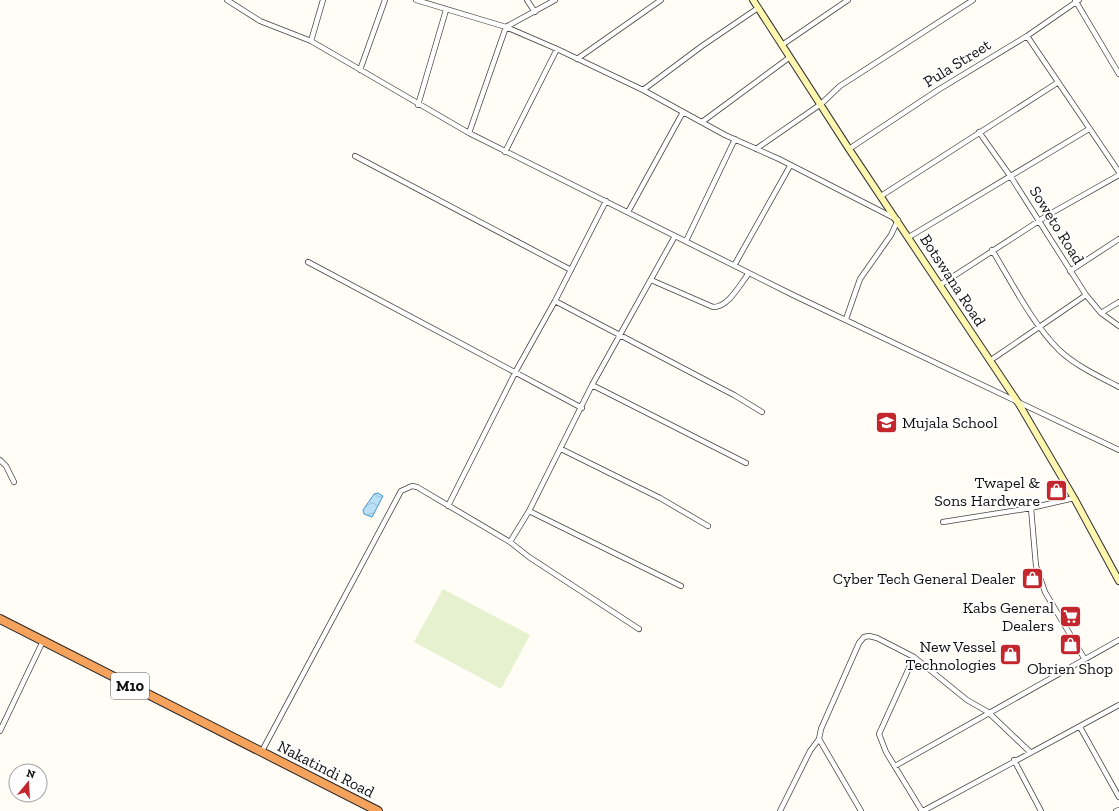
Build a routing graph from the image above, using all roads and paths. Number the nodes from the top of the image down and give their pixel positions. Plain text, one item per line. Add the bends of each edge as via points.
1 (227, 0) edge
2 (323, 0) edge
3 (385, 0) edge
4 (416, 0) edge
5 (527, 0) edge
6 (555, 0) edge
7 (662, 0) edge
8 (753, 0) edge
9 (848, 0) edge
10 (973, 0) edge
11 (1077, 0) edge
12 (758, 8) junction
13 (446, 10) junction
14 (535, 12) junction
15 (506, 27) junction
16 (1027, 36) junction
17 (311, 41) junction
18 (782, 45) junction
19 (557, 48) junction
20 (790, 57) junction
21 (577, 58) junction
22 (360, 70) junction
23 (1119, 74) edge
24 (1057, 83) junction
25 (643, 90) junction
26 (418, 104) junction
27 (821, 104) junction
28 (683, 112) junction
29 (702, 122) junction
30 (1089, 130) junction
31 (979, 132) junction
32 (469, 133) junction
33 (735, 139) junction
34 (756, 149) junction
35 (849, 149) junction
36 (506, 152) junction
37 (355, 156) dead end
38 (790, 166) junction
39 (1119, 172) edge
40 (1119, 175) edge
41 (1011, 177) junction
42 (881, 196) junction
43 (606, 201) junction
44 (628, 212) junction
45 (898, 220) junction
46 (1038, 222) junction
47 (675, 236) junction
48 (909, 237) junction
49 (1119, 239) edge
50 (686, 241) junction
51 (992, 250) junction
52 (308, 262) dead end
53 (735, 264) junction
54 (571, 270) junction
55 (1070, 271) junction
56 (749, 273) junction
57 (652, 280) junction
58 (940, 284) junction
59 (1086, 295) junction
60 (555, 301) junction
61 (1119, 302) edge
62 (1101, 313) junction
63 (846, 319) junction
64 (1039, 326) junction
65 (1119, 326) edge
66 (620, 336) junction
67 (991, 360) junction
68 (515, 374) junction
69 (592, 385) junction
70 (1119, 387) edge
71 (1019, 404) junction
72 (582, 408) junction
73 (762, 412) dead end
74 (561, 449) junction
75 (1119, 450) edge
76 (0, 460) edge
77 (746, 463) dead end
78 (14, 482) dead end
79 (1074, 498) junction
80 (448, 506) junction
81 (1031, 508) junction
82 (529, 511) junction
83 (943, 522) dead end
84 (708, 526) dead end
85 (510, 542) junction
86 (1116, 571) edge
87 (1119, 582) edge
88 (681, 586) dead end
89 (0, 619) edge
90 (639, 629) dead end
91 (1119, 640) edge
92 (42, 641) junction
93 (914, 657) junction
94 (1084, 658) junction
95 (1119, 705) edge
96 (988, 712) junction
97 (1080, 727) junction
98 (0, 731) edge
99 (819, 739) junction
100 (262, 751) junction
101 (1030, 752) junction
102 (1014, 760) junction
103 (895, 766) junction
104 (1119, 797) edge
105 (378, 811) edge
106 (780, 811) edge
107 (861, 811) edge
108 (922, 811) edge
109 (1041, 811) edge

1 - 17 street via 260,20
2 - 17 street
3 - 22 street
4 - 13 street
5 - 14 street
6 - 14 street
7 - 21 street
8 - 12 street, Botswana Road
9 - 18 street
10 - 27 street via 849,80
11 - 16 street, Pula Street
11 - 23 street
12 - 18 street, Botswana Road
12 - 25 street
13 - 15 street
13 - 26 street
14 - 15 street
15 - 19 street
15 - 32 street
16 - 24 street
16 - 35 street, Pula Street via 938,90
17 - 22 street
18 - 20 street, Botswana Road
19 - 21 street
19 - 36 street
20 - 27 street, Botswana Road
20 - 29 street
21 - 25 street
22 - 26 street
24 - 30 street
24 - 31 street
25 - 28 street
26 - 32 street
27 - 34 street
27 - 35 street, Botswana Road
28 - 29 street
28 - 44 street
29 - 33 street
30 - 39 street
30 - 41 street
31 - 41 street, Soweto Road
31 - 42 street
32 - 36 street
33 - 34 street
33 - 50 street
34 - 38 street
35 - 42 street, Botswana Road
36 - 43 street
37 - 54 street
38 - 45 street
38 - 53 street
40 - 46 street
41 - 46 street, Soweto Road
41 - 48 street
42 - 45 street, Botswana Road
43 - 44 street
43 - 54 street
44 - 47 street
45 - 48 street, Botswana Road
45 - 63 street via 891,235 865,269
46 - 51 street
46 - 55 street, Soweto Road
47 - 50 street
47 - 57 street
48 - 58 street, Botswana Road
49 - 55 street
50 - 53 street
51 - 58 street
51 - 64 street
52 - 68 street
53 - 56 street
54 - 60 street
55 - 59 street, Soweto Road
56 - 57 street via 725,304 718,307
56 - 63 street
57 - 66 street
58 - 67 street, Botswana Road
59 - 62 street, Soweto Road
59 - 64 street
60 - 66 street
60 - 68 street
61 - 62 street
62 - 65 street, Soweto Road
63 - 71 street
64 - 67 street
64 - 70 street via 1060,350 1079,366
66 - 69 street
66 - 73 street via 734,394
67 - 71 street, Botswana Road
68 - 72 street
68 - 80 street
69 - 72 street
69 - 77 street
71 - 75 street
71 - 79 street, Botswana Road
72 - 74 street
74 - 82 street
74 - 84 street via 660,498
76 - 78 street
79 - 81 street
79 - 86 street, Botswana Road
80 - 85 street
80 - 100 street via 417,487 412,486 401,491
81 - 83 street
81 - 94 street via 1036,566 1047,596
82 - 85 street
82 - 88 street
85 - 90 street via 522,553
86 - 87 street, Botswana Road
89 - 92 highway, M10
91 - 94 street
92 - 98 street
92 - 100 highway, M10
93 - 96 street via 967,700
93 - 99 street via 877,638 864,637 852,657 820,729
93 - 103 street via 879,734
94 - 96 street
95 - 97 street
96 - 101 street
96 - 103 street
97 - 101 street
97 - 104 street
99 - 106 street via 810,751
99 - 107 street
100 - 105 highway, Nakatindi Road / M10
101 - 102 street
102 - 108 street
102 - 109 street
103 - 108 street

